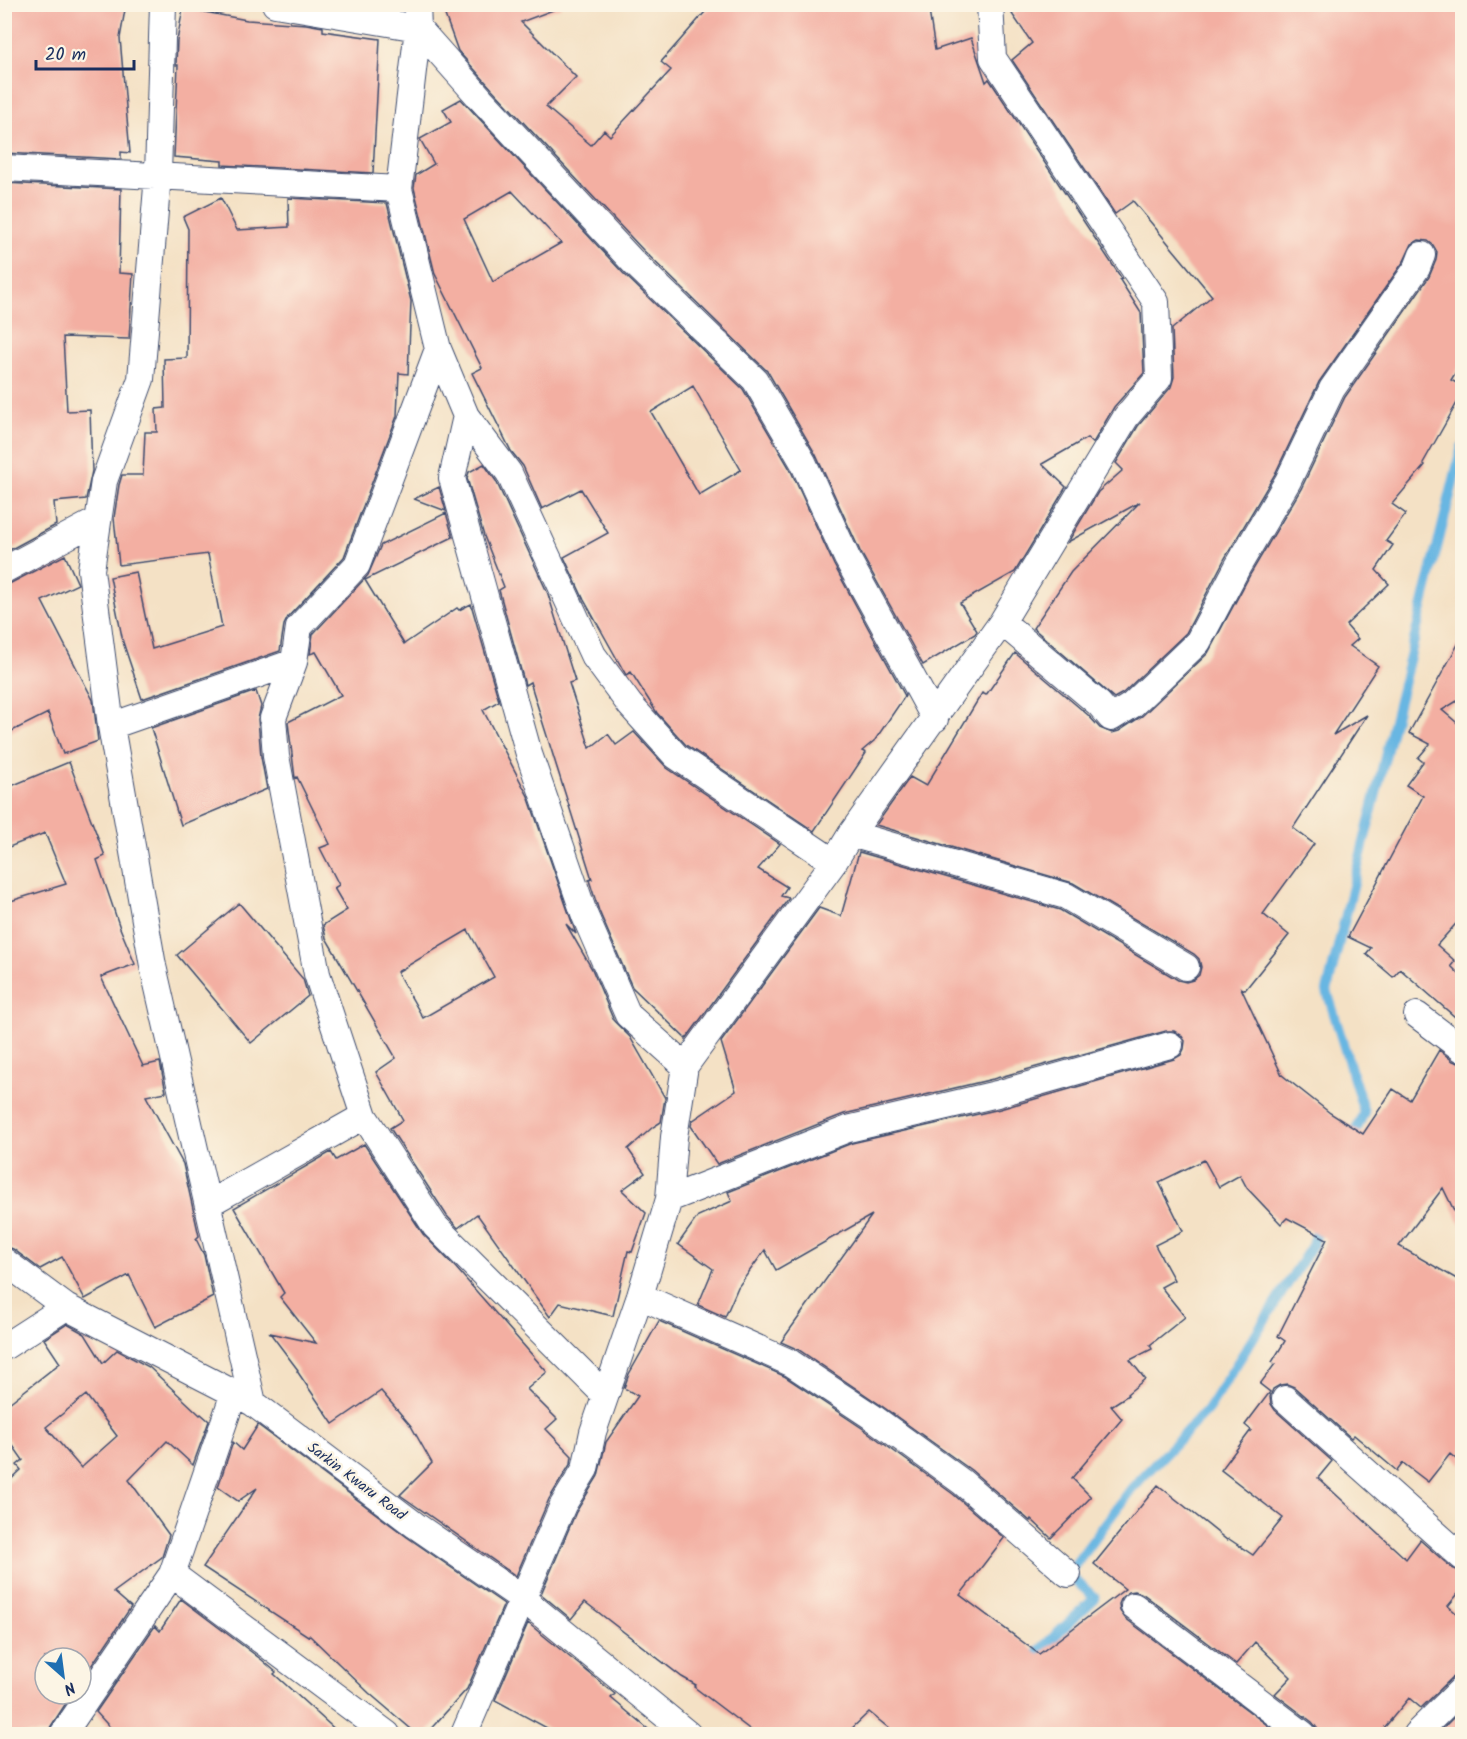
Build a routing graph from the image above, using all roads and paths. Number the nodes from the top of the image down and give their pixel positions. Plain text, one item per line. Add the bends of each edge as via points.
1 (163, 4) edge
2 (275, 4) edge
3 (990, 4) edge
4 (418, 16) edge
5 (4, 168) edge
6 (158, 176) junction
7 (399, 189) junction
8 (1422, 255) dead end
9 (438, 349) junction
10 (466, 416) junction
11 (98, 520) junction
12 (4, 570) edge
13 (1002, 622) junction
14 (294, 662) junction
15 (934, 719) junction
16 (111, 726) junction
17 (851, 834) junction
18 (834, 862) junction
19 (1186, 968) dead end
20 (1417, 1015) dead end
21 (1170, 1045) dead end
22 (1462, 1049) edge
23 (685, 1066) junction
24 (364, 1116) junction
25 (669, 1199) junction
26 (208, 1204) junction
27 (4, 1261) edge
28 (640, 1296) junction
29 (66, 1307) junction
30 (4, 1347) edge
31 (605, 1395) junction
32 (243, 1398) junction
33 (1286, 1399) dead end
34 (1462, 1557) edge
35 (1068, 1574) dead end
36 (172, 1575) junction
37 (523, 1599) junction
38 (1134, 1606) dead end
39 (1462, 1689) edge
40 (69, 1732) edge
41 (387, 1734) edge
42 (464, 1734) edge
43 (688, 1734) edge
44 (1304, 1734) edge
45 (1416, 1734) edge

1 - 6 street
2 - 4 street
3 - 13 street via 993,58 1156,302 1159,378 1126,417
4 - 7 street
4 - 15 street via 481,99 633,262 755,380 803,462 848,558
5 - 6 street
6 - 7 street
6 - 11 street via 141,379 104,481
7 - 9 street
8 - 13 street via 1417,268 1332,389 1288,481 1198,642 1132,705 1111,718
9 - 10 street
9 - 14 street via 357,565 299,627
10 - 18 street via 509,473 593,655 630,705 676,756
10 - 23 street via 452,478 529,754 585,916 628,1015
11 - 12 street
11 - 16 street via 92,570
13 - 15 street
14 - 16 street
14 - 24 street via 273,718 276,756 317,974
15 - 17 street
16 - 26 street via 153,966
17 - 18 street
17 - 19 street via 1066,896
18 - 23 street
20 - 22 street
21 - 25 street via 997,1094 848,1129
23 - 25 street
24 - 26 street
24 - 31 street via 435,1226
25 - 28 street
26 - 32 street
27 - 29 street, Sarkin Kwaru Road
28 - 31 street
28 - 35 street via 791,1363 962,1482
29 - 30 street
29 - 32 street, Sarkin Kwaru Road
31 - 37 street via 585,1469 563,1505
32 - 36 street
32 - 37 street, Sarkin Kwaru Road
33 - 34 street
36 - 40 street
36 - 41 street
37 - 42 street
37 - 43 street, Sarkin Kwaru Road
38 - 44 street
39 - 45 street

